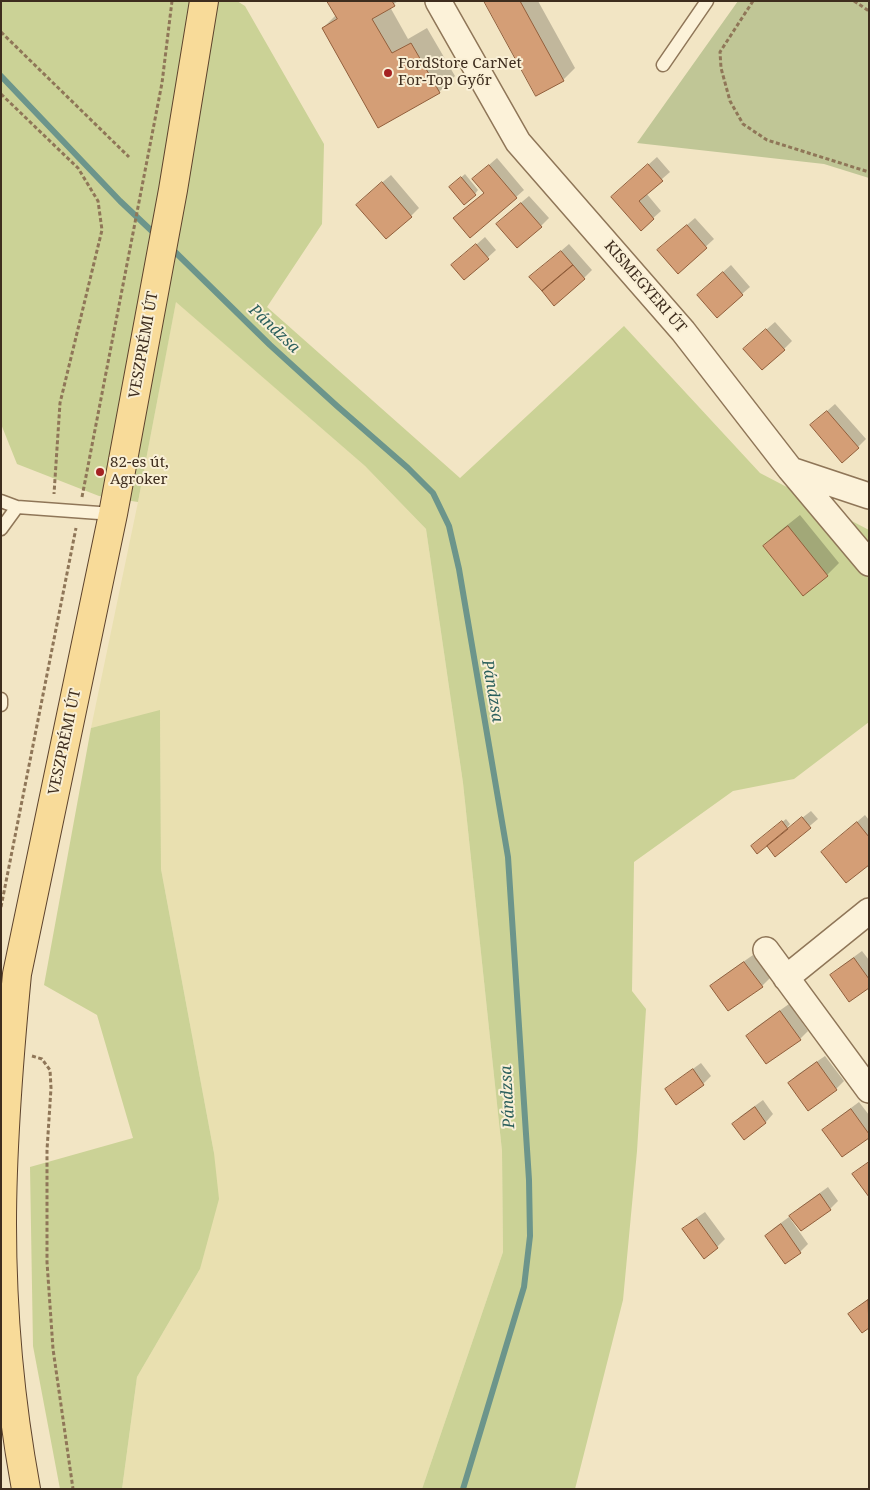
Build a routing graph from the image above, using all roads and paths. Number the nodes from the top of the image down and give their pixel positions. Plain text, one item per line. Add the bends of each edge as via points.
1 (172, 1) edge
2 (204, 1) edge
3 (438, 1) edge
4 (707, 1) edge
5 (753, 1) edge
6 (854, 1) edge
7 (869, 11) edge
8 (1, 32) edge
9 (662, 65) dead end
10 (1, 94) edge
11 (129, 157) dead end
12 (869, 172) edge
13 (790, 469) junction
14 (869, 496) edge
15 (1, 501) edge
16 (17, 507) junction
17 (52, 510) junction
18 (79, 512) junction
19 (113, 514) junction
20 (1, 529) edge
21 (869, 563) edge
22 (1, 699) edge
23 (1, 705) edge
24 (1, 907) edge
25 (869, 911) edge
26 (766, 950) dead end
27 (9, 973) edge
28 (786, 978) junction
29 (10, 1048) junction
30 (869, 1090) edge
31 (26, 1489) edge
32 (73, 1489) edge

1 - 18 path via 162,82
2 - 19 main road, VESZPRÉMI ÚT
3 - 13 street, KISMEGYERI ÚT via 518,142 683,331
4 - 9 lane
5 - 12 path via 720,52 730,101 743,124 767,140
6 - 7 path
8 - 11 path
10 - 17 path via 78,168 98,201 102,230 60,403
13 - 14 street
13 - 21 street, KISMEGYERI ÚT
15 - 16 lane
16 - 17 lane
16 - 20 lane
17 - 18 lane
18 - 19 lane
18 - 24 path
19 - 27 main road, VESZPRÉMI ÚT
22 - 23 lane
25 - 28 street
26 - 28 street
27 - 29 main road, VESZPRÉMI ÚT
28 - 30 street
29 - 31 main road, VESZPRÉMI ÚT via 2,1224 5,1308 10,1381
29 - 32 path via 42,1059 50,1070 47,1262 53,1348

